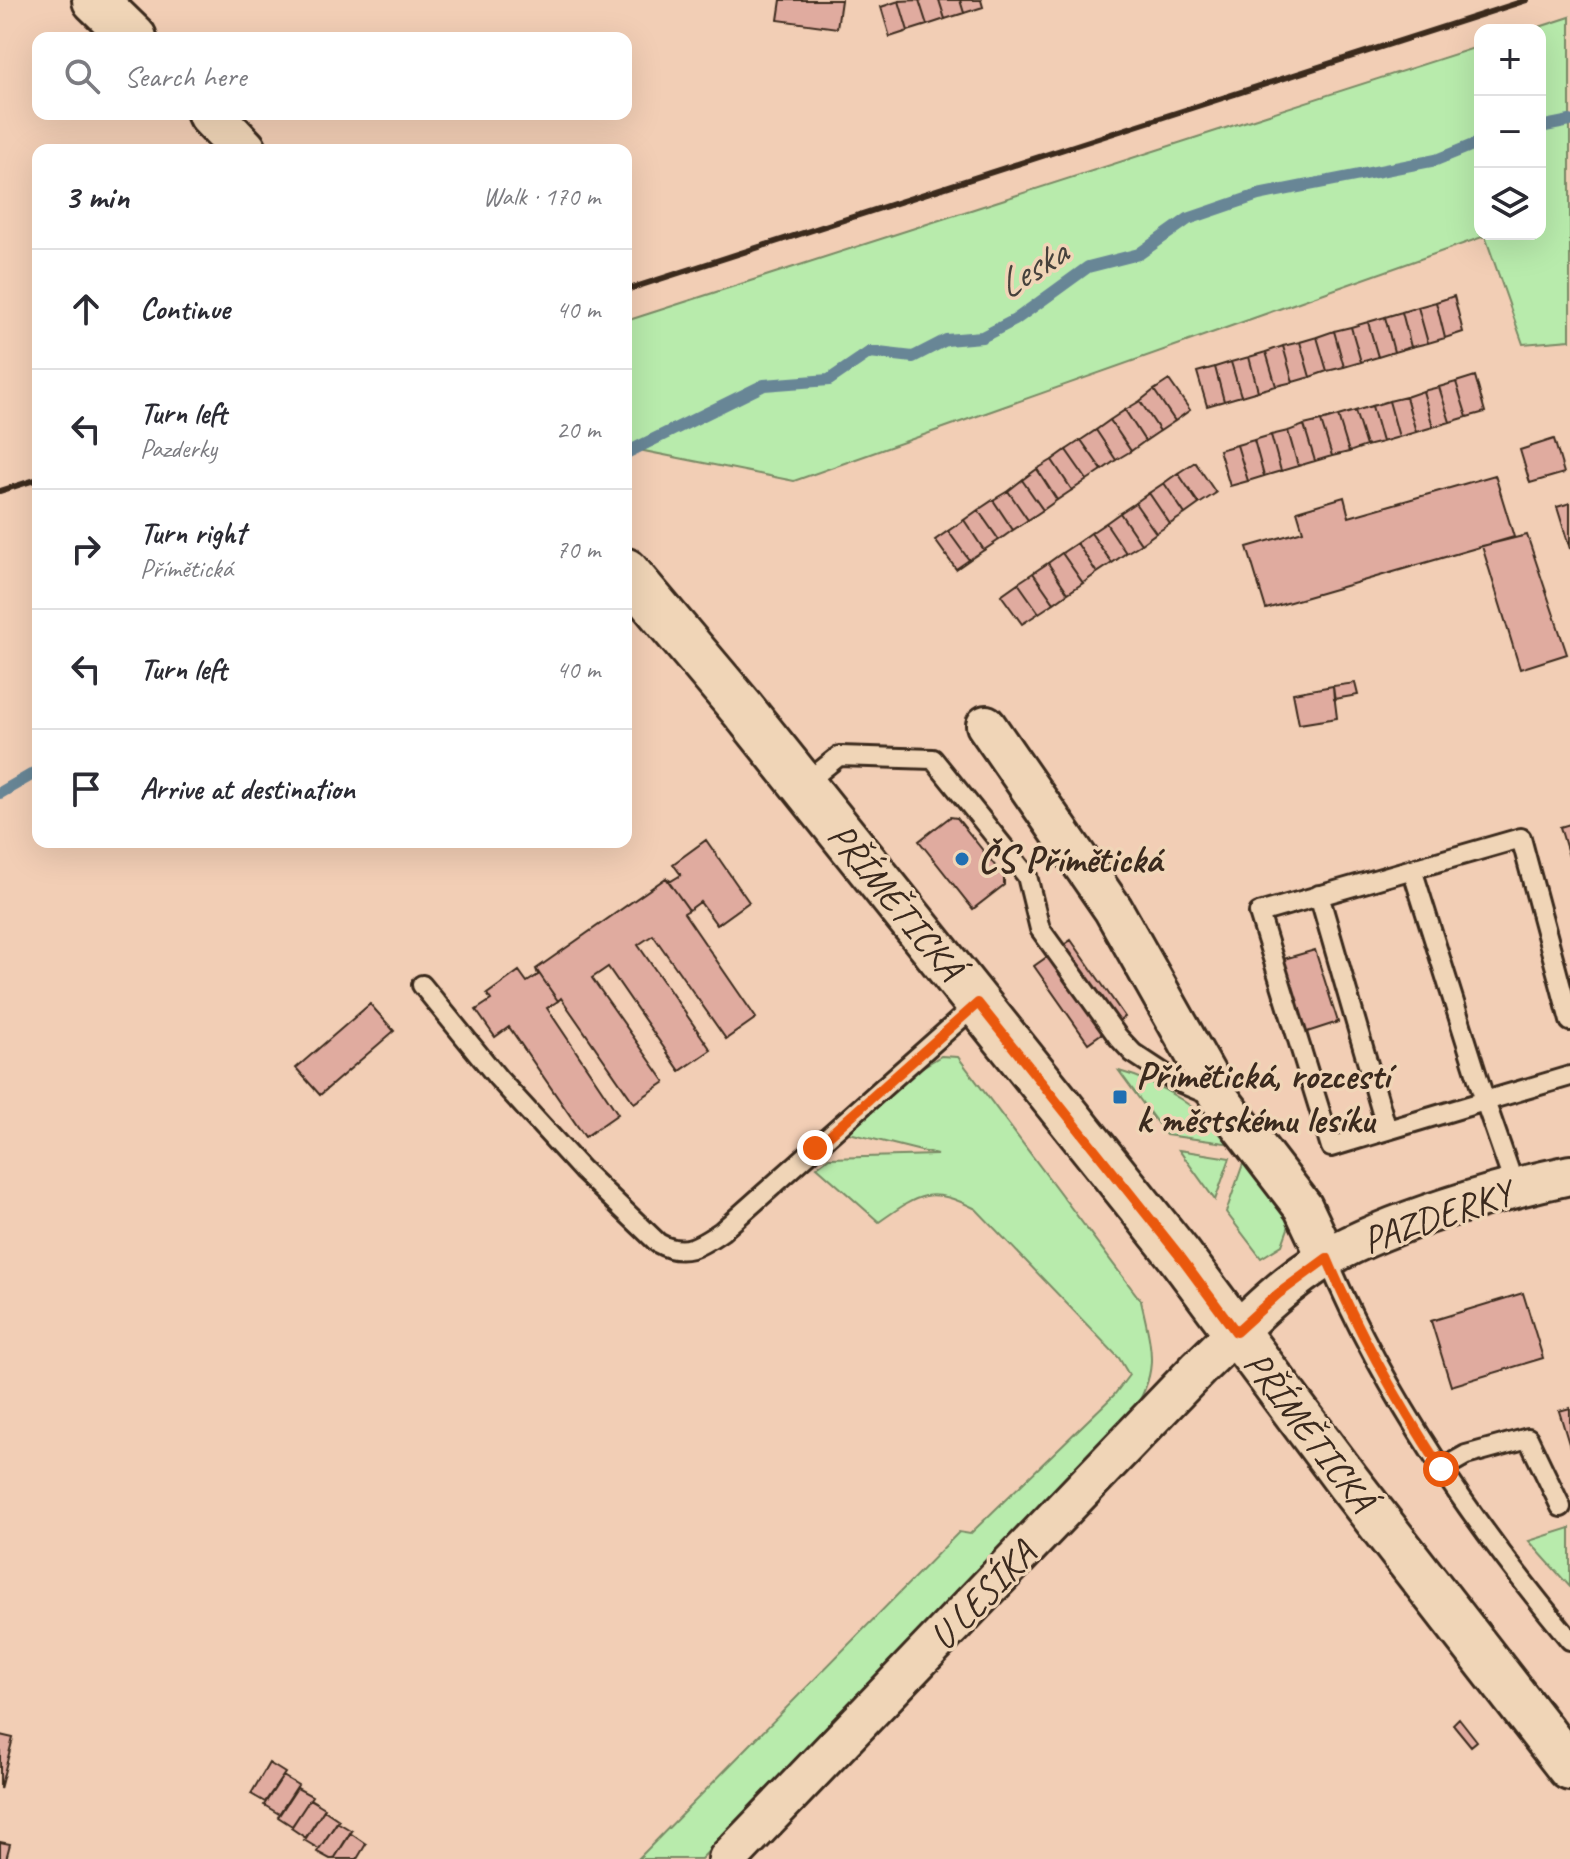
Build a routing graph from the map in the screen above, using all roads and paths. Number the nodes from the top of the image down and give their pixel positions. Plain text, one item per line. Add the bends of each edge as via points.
1 (95, 0) edge
2 (128, 32) edge
3 (216, 120) edge
4 (238, 144) edge
5 (632, 578) edge
6 (986, 725) dead end
7 (803, 785) junction
8 (1412, 869) junction
9 (1319, 895) junction
10 (422, 985) dead end
11 (978, 1003) junction
12 (1570, 1021) edge
13 (1570, 1076) edge
14 (1220, 1099) junction
15 (1485, 1101) junction
16 (1387, 1130) junction
17 (1570, 1175) edge
18 (1515, 1187) junction
19 (1327, 1258) junction
20 (1236, 1332) junction
21 (1441, 1469) junction
22 (1561, 1507) dead end
23 (1570, 1640) edge
24 (1570, 1768) edge
25 (728, 1859) edge

1 - 2 main road
3 - 4 main road
5 - 7 main road, PŘÍMĚTICKÁ
6 - 14 street via 1113,909
7 - 11 main road, PŘÍMĚTICKÁ
7 - 14 lane via 839,756 933,759 1027,876 1040,929 1118,1037 1174,1080
8 - 9 lane
8 - 12 lane via 1521,838
8 - 15 lane
9 - 16 lane
9 - 16 lane via 1259,913 1331,1147
10 - 11 lane via 582,1170 658,1243 685,1252 722,1231
11 - 20 main road, PŘÍMĚTICKÁ
13 - 15 lane
14 - 19 street via 1303,1207
15 - 16 lane
15 - 18 lane
17 - 18 street, PAZDERKY
18 - 19 street, PAZDERKY via 1360,1241
19 - 20 street, PAZDERKY
19 - 21 lane via 1369,1348
20 - 24 main road, PŘÍMĚTICKÁ
20 - 25 street, U LESÍKA
21 - 22 lane via 1466,1455 1528,1438
21 - 23 lane

